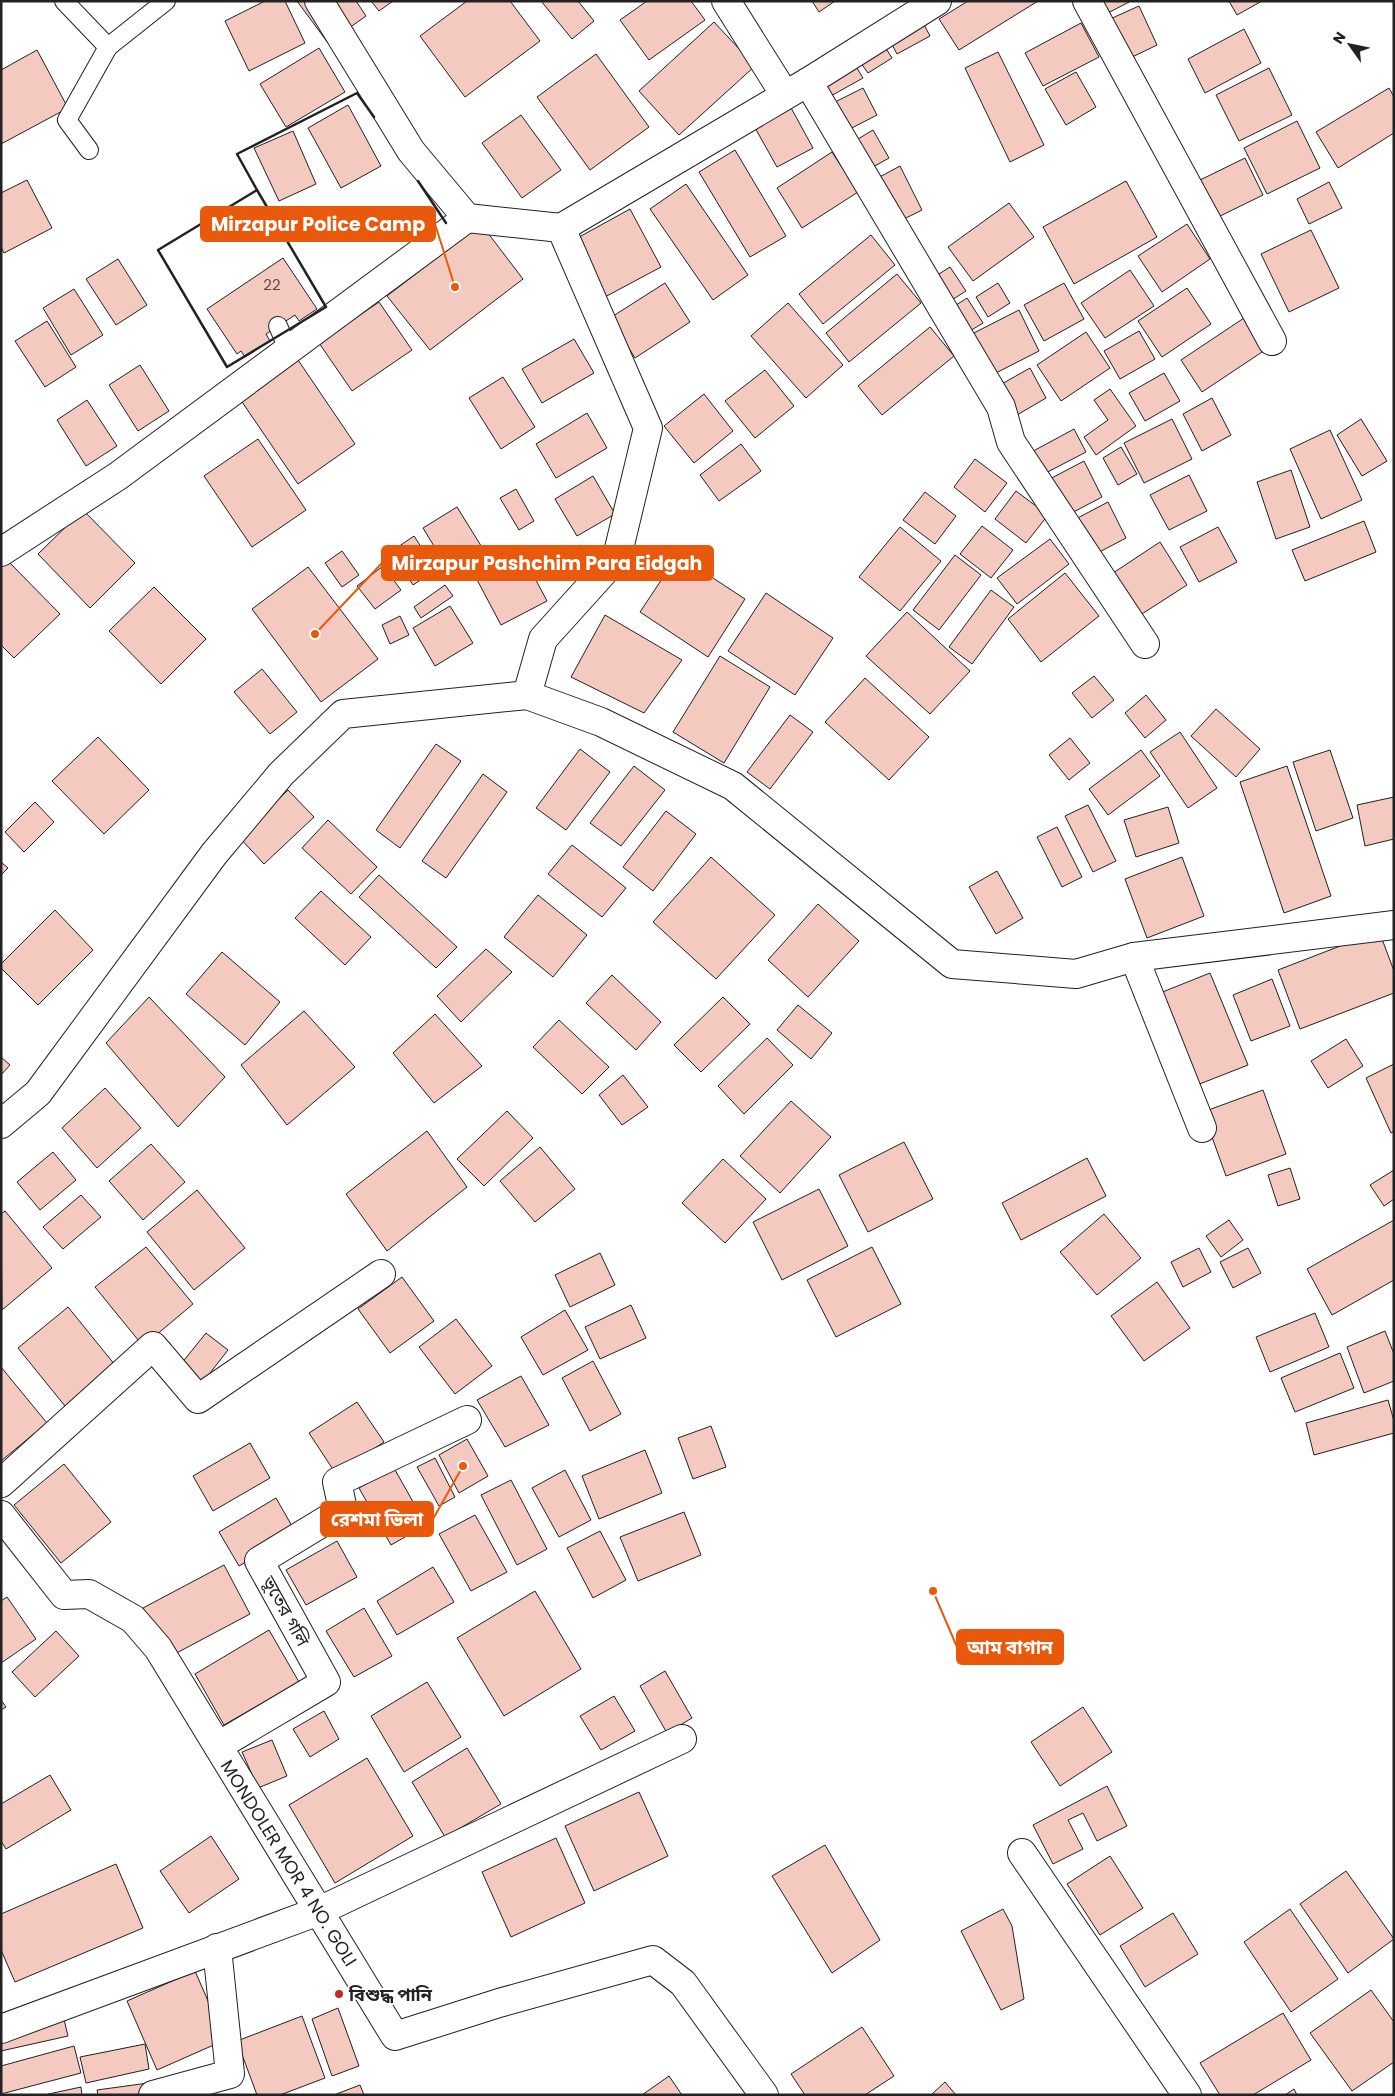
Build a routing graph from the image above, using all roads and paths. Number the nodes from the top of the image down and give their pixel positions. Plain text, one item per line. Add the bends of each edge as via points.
1 (64, 1) edge
2 (166, 1) edge
3 (319, 1) edge
4 (726, 1) edge
5 (937, 1) edge
6 (1087, 1) edge
7 (108, 47) junction
8 (796, 89) junction
9 (89, 150) dead end
10 (467, 218) junction
11 (561, 228) junction
12 (278, 326) dead end
13 (1272, 341) dead end
14 (289, 351) junction
15 (1, 552) edge
16 (1145, 644) dead end
17 (527, 695) junction
18 (1394, 925) edge
19 (1134, 957) junction
20 (1, 1124) edge
21 (1202, 1128) dead end
22 (380, 1274) dead end
23 (467, 1420) dead end
24 (1, 1483) edge
25 (1, 1515) edge
26 (682, 1739) dead end
27 (218, 1746) junction
28 (1022, 1853) dead end
29 (319, 1911) junction
30 (217, 1948) junction
31 (1, 2029) edge
32 (153, 2095) edge
33 (764, 2095) edge
34 (1187, 2095) edge

1 - 7 lane
2 - 7 lane
3 - 10 street via 411,151
4 - 8 street
5 - 8 street
6 - 13 street
7 - 9 lane via 67,120
8 - 11 street
8 - 16 street via 1001,407 1011,442
10 - 11 street
10 - 14 street
11 - 17 street via 648,428 617,557 543,639
12 - 14 lane
14 - 15 street via 118,476
17 - 19 street via 601,722 733,786 952,964 1076,974
17 - 20 street via 343,714 281,774 238,825 38,1093
18 - 19 street
19 - 21 street
22 - 24 street via 198,1399 152,1346
23 - 27 street, ভূতের গলি via 337,1482 343,1510 259,1561 326,1682
25 - 27 street, MONDOLER MOR 4 NO. GOLI via 64,1595 89,1594 133,1619 158,1648
26 - 29 street
27 - 29 street, MONDOLER MOR 4 NO. GOLI
28 - 34 street
29 - 30 street
29 - 33 street, MONDOLER MOR 4 NO. GOLI via 395,2036 653,1960 683,1983
30 - 31 street
30 - 32 street via 230,2074

